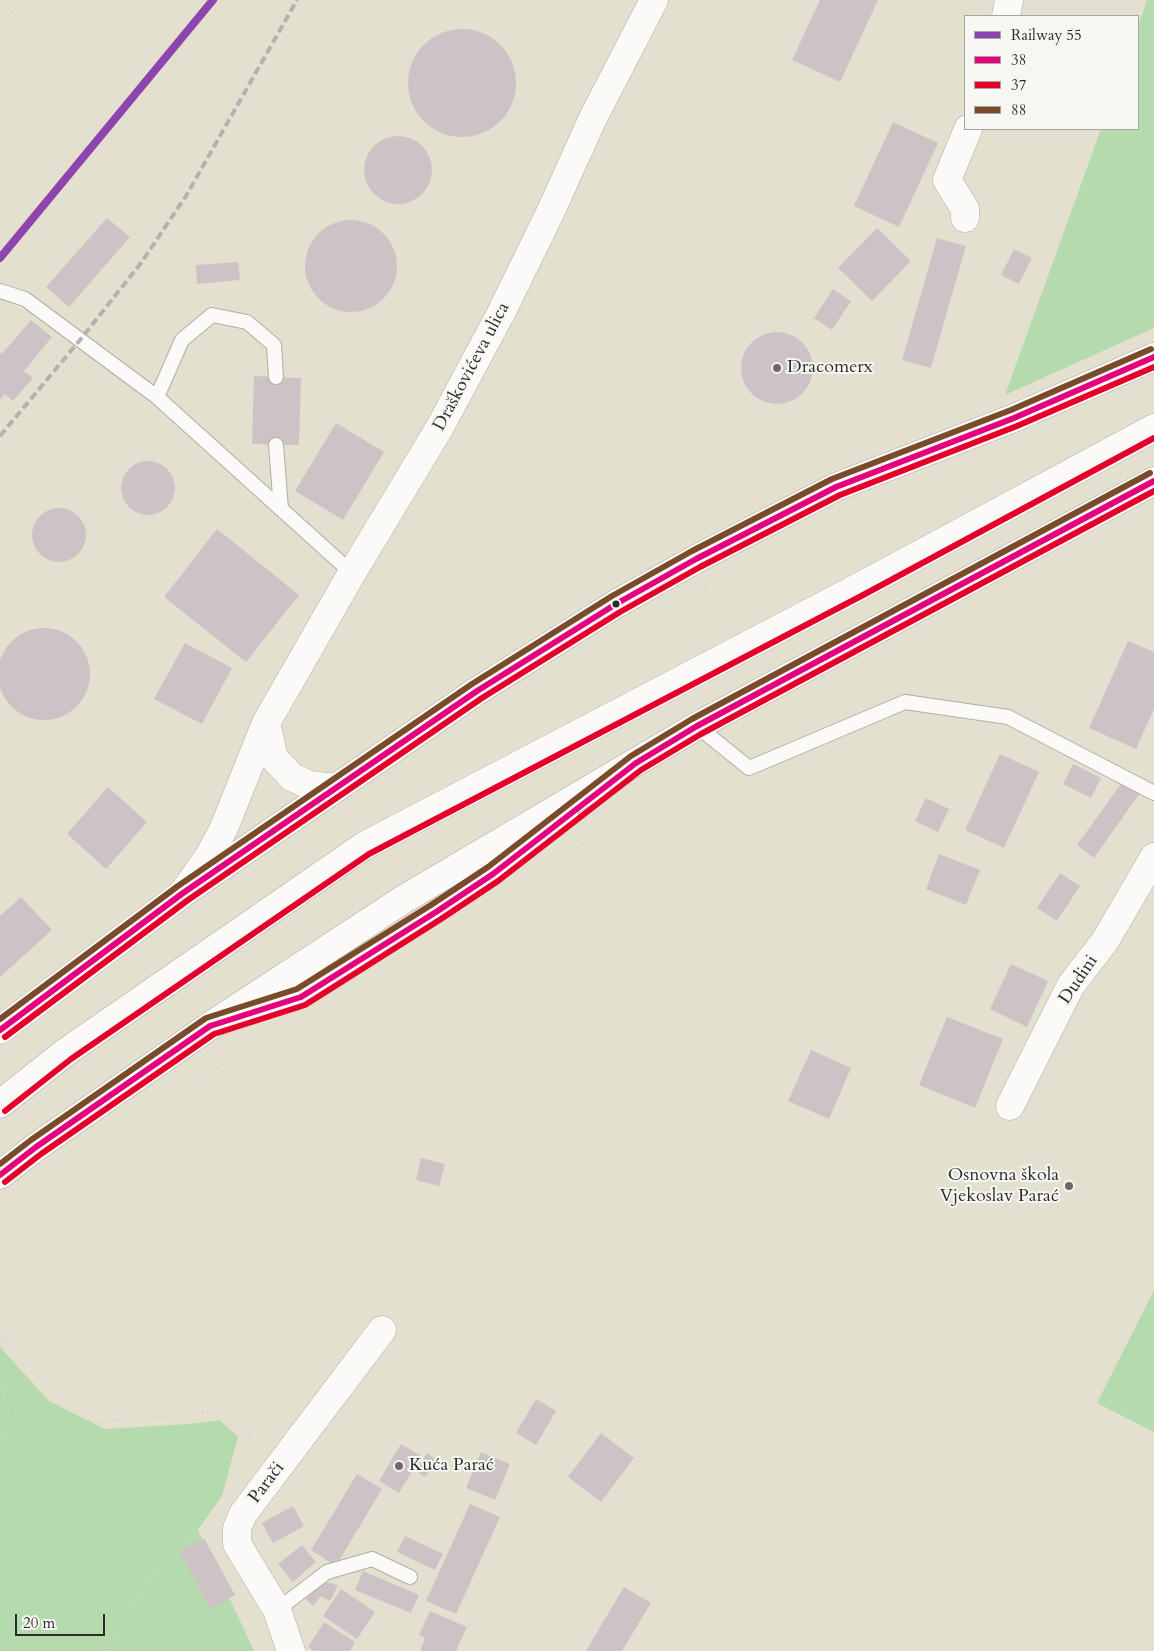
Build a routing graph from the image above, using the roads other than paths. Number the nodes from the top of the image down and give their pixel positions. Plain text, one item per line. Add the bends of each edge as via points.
1 (654, 0) edge
2 (1009, 0) edge
3 (1006, 15) edge
4 (968, 130) edge
5 (965, 218) dead end
6 (0, 291) edge
7 (1154, 357) edge
8 (276, 377) dead end
9 (157, 398) junction
10 (1154, 428) edge
11 (276, 445) dead end
12 (1154, 481) edge
13 (281, 509) junction
14 (352, 573) junction
15 (266, 722) junction
16 (697, 726) junction
17 (335, 788) junction
18 (1154, 793) edge
19 (1154, 857) edge
20 (183, 893) junction
21 (0, 1030) edge
22 (0, 1104) edge
23 (1010, 1106) dead end
24 (0, 1175) edge
25 (382, 1330) dead end
26 (410, 1577) dead end
27 (277, 1610) junction
28 (291, 1651) edge

1 - 14 main road, Draškovićeva ulica via 593,118 501,313 440,427
2 - 3 main road
4 - 5 main road via 947,180 965,209
6 - 9 lane via 25,298
7 - 17 main road via 1014,418 836,487 696,559 616,604 477,691
8 - 9 lane via 274,345 247,322 212,315 182,340
9 - 13 lane
10 - 22 main road via 861,586 364,846 66,1052
11 - 13 lane
12 - 16 main road
13 - 14 lane
14 - 15 main road, Draškovićeva ulica
15 - 17 main road via 274,758 292,776 309,786
15 - 20 main road, Draškovićeva ulica via 224,828
16 - 18 lane via 749,768 904,702 1008,717
16 - 24 main road via 404,899 210,1026
17 - 20 main road
19 - 23 main road, Dudini via 1105,941 1071,985
20 - 21 main road
25 - 27 main road, Parači via 243,1514 237,1528 238,1544
26 - 27 lane via 372,1559 328,1572
27 - 28 main road, Parači

